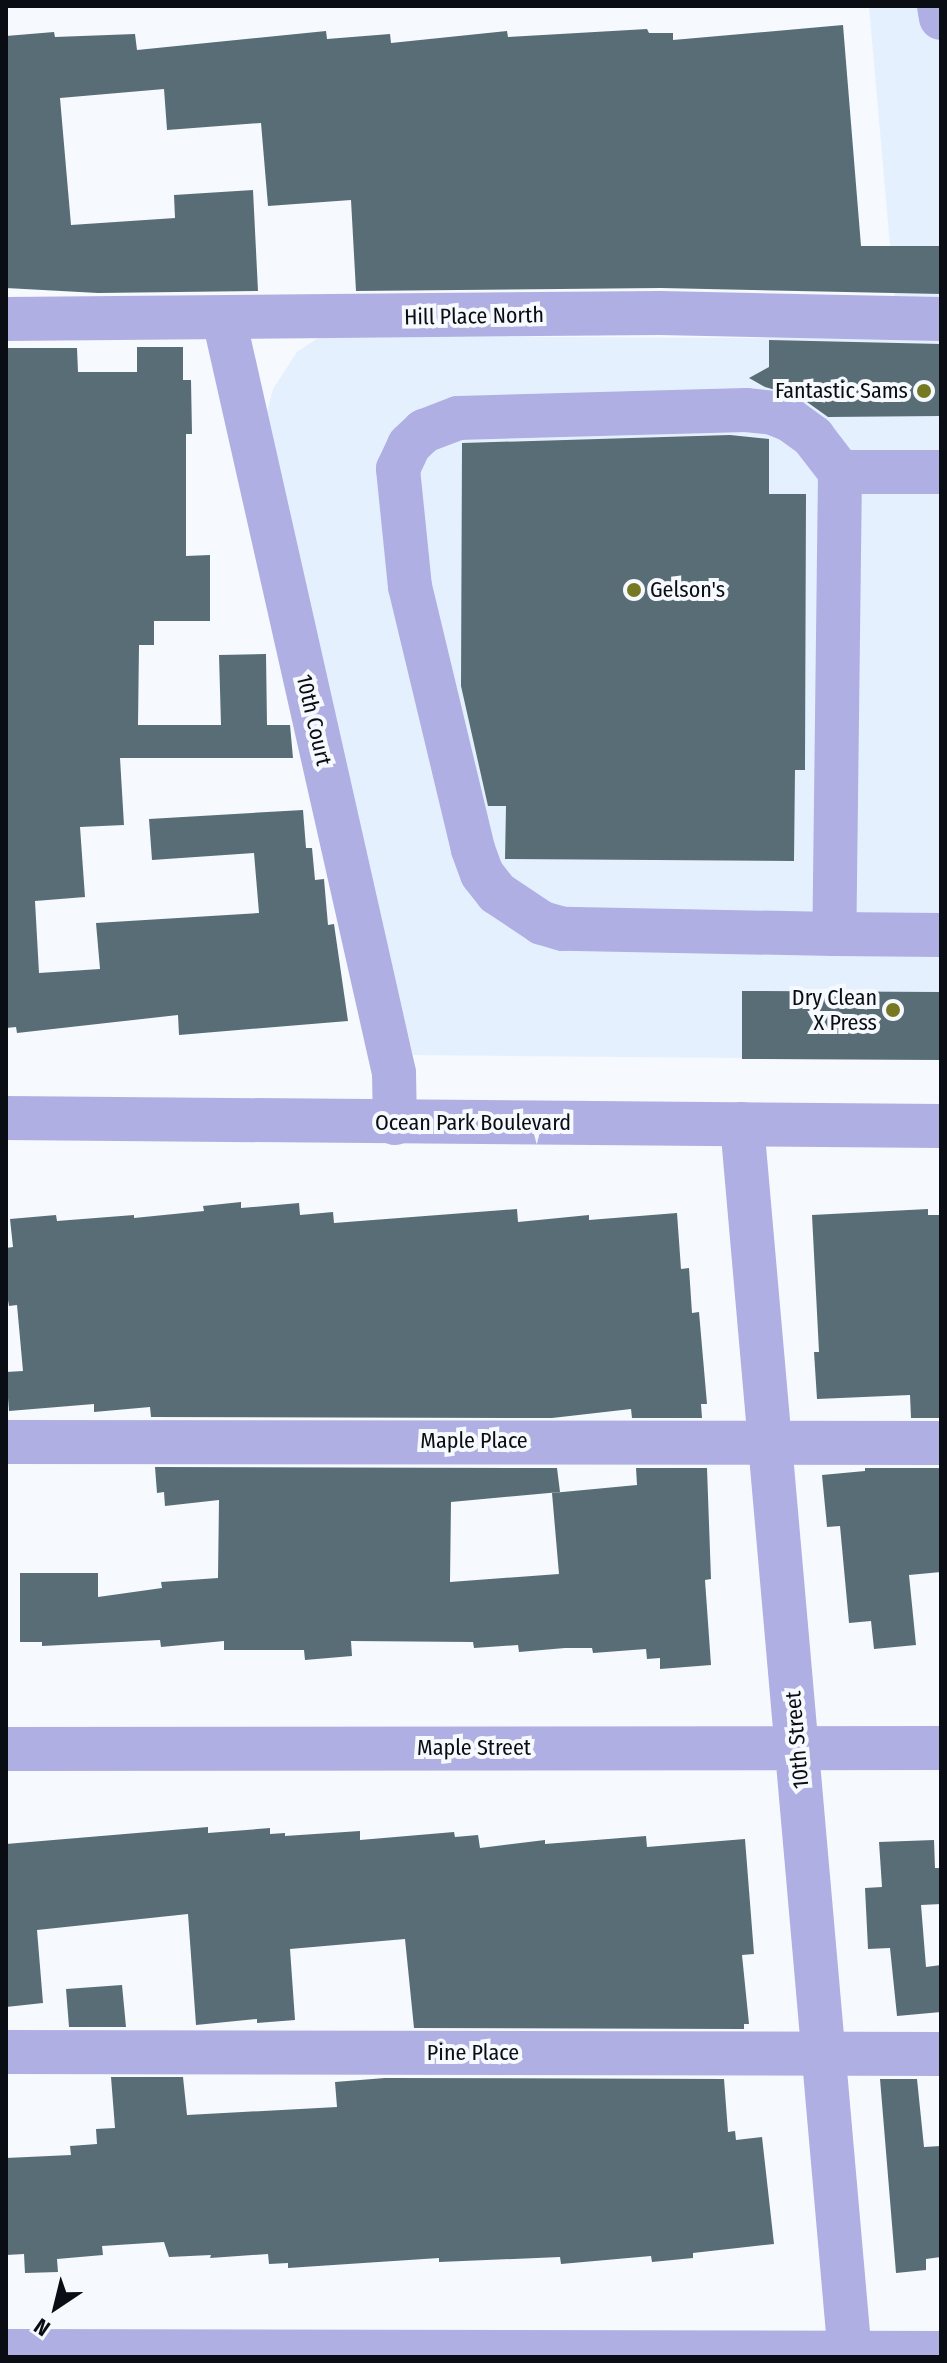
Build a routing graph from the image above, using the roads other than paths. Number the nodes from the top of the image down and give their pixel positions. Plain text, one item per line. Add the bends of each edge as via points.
1 (939, 6) edge
2 (941, 18) edge
3 (6, 319) edge
4 (224, 319) junction
5 (941, 319) edge
6 (840, 472) junction
7 (941, 472) edge
8 (834, 934) junction
9 (941, 935) edge
10 (6, 1118) edge
11 (395, 1123) junction
12 (742, 1124) junction
13 (941, 1126) edge
14 (770, 1441) junction
15 (6, 1442) edge
16 (941, 1443) edge
17 (797, 1748) junction
18 (941, 1748) edge
19 (6, 1749) edge
20 (6, 2052) edge
21 (825, 2054) junction
22 (941, 2054) edge
23 (6, 2351) edge
24 (941, 2353) edge
25 (850, 2355) edge

1 - 2 street
3 - 4 street, Hill Place North
4 - 5 street, Hill Place North via 660,313
4 - 11 street, 10th Court via 394,1073
6 - 7 street
6 - 8 street
6 - 8 street via 813,437 790,420 746,410 458,418 424,431 409,445 398,469 410,587 473,849 482,874 497,893 542,923 563,929
8 - 9 street
10 - 11 street, Ocean Park Boulevard
11 - 12 street, Ocean Park Boulevard
12 - 13 street, Ocean Park Boulevard
12 - 14 street, 10th Street
14 - 15 street, Maple Place
14 - 16 street, Maple Place
14 - 17 street, 10th Street
17 - 18 street, Maple Street
17 - 19 street, Maple Street
17 - 21 street, 10th Street
20 - 21 street, Pine Place
21 - 22 street, Pine Place
21 - 25 street, 10th Street
23 - 25 street
24 - 25 street

